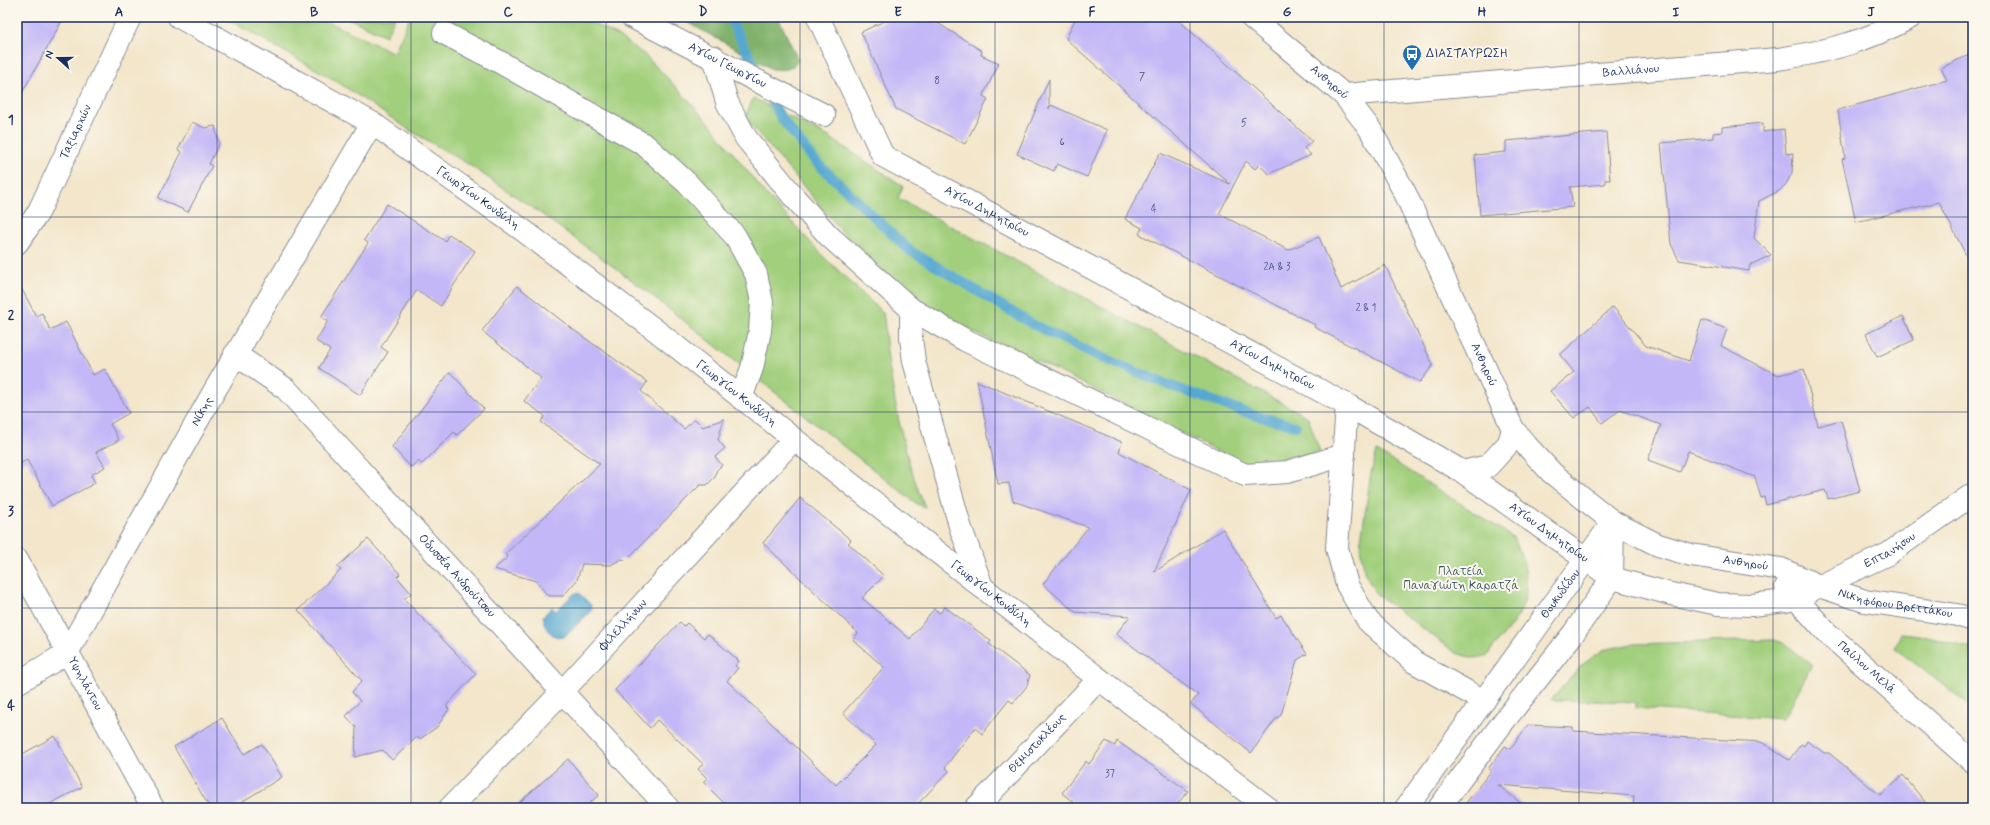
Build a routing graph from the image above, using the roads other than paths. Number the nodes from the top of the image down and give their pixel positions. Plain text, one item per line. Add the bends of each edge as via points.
1 (130, 17) edge
2 (179, 17) edge
3 (632, 17) edge
4 (818, 17) edge
5 (1252, 17) edge
6 (1911, 17) edge
7 (662, 25) edge
8 (444, 33) dead end
9 (714, 57) junction
10 (1344, 95) junction
11 (815, 110) dead end
12 (372, 123) junction
13 (17, 243) edge
14 (911, 309) junction
15 (236, 354) junction
16 (741, 398) junction
17 (1347, 405) junction
18 (1513, 429) junction
19 (794, 439) junction
20 (1344, 455) junction
21 (1463, 472) junction
22 (1973, 494) edge
23 (1613, 522) junction
24 (1585, 559) junction
25 (17, 560) edge
26 (1612, 578) junction
27 (982, 587) junction
28 (1805, 593) junction
29 (1973, 620) edge
30 (67, 653) junction
31 (1099, 678) junction
32 (17, 683) edge
33 (562, 692) junction
34 (1484, 701) junction
35 (1973, 762) edge
36 (153, 808) edge
37 (450, 808) edge
38 (668, 808) edge
39 (976, 808) edge
40 (1268, 808) edge
41 (1406, 808) edge
42 (1439, 808) edge

1 - 13 street, Ταξιαρχών via 38,213
2 - 12 street, Γεωργίου Κονδύλη
3 - 7 street, Αγίου Γεωργίου
4 - 17 street, Αγίου Δημητρίου via 883,156
5 - 10 street, Ανθηρού
6 - 10 street, Βαλλιάνου via 1855,43 1823,52 1778,59
7 - 9 street, Αγίου Γεωργίου
8 - 16 street via 644,145 687,183 735,236 756,274 762,302 760,331 752,368
9 - 11 street, Αγίου Γεωργίου
9 - 14 street via 727,102 746,138 829,236
10 - 18 street, Ανθηρού via 1370,129 1405,193
12 - 15 street, Νίκης
12 - 16 street, Γεωργίου Κονδύλη via 524,231
14 - 20 street via 964,340 1245,475 1287,472
14 - 27 street via 914,361 960,526
15 - 30 street, Νίκης
15 - 33 street, Οδυσσέα Ανδρούτσου via 286,389
16 - 19 street, Γεωργίου Κονδύλη
17 - 20 street
17 - 21 street, Αγίου Δημητρίου
18 - 21 street via 1509,443 1488,466
18 - 23 street, Ανθηρού via 1552,473
19 - 27 street, Γεωργίου Κονδύλη
19 - 33 street, Φιλελλήνων
20 - 34 street via 1337,548 1347,585 1368,621 1414,662
21 - 24 street, Αγίου Δημητρίου
22 - 28 street, Επτανήσου via 1888,554
23 - 24 street, Θουκυδίδου
23 - 26 street
23 - 28 street, Ανθηρού via 1658,545 1691,555 1781,569
24 - 26 street, Αγίου Δημητρίου
24 - 34 street, Θουκυδίδου
25 - 30 street, Υψηλάντου
26 - 28 street, Αγίου Δημητρίου via 1718,604 1752,605 1786,601
26 - 42 street
27 - 31 street, Γεωργίου Κονδύλη
28 - 29 street, Νικηφόρου Βρεττάκου via 1958,615
28 - 35 street, Παύλου Μελά via 1826,632
30 - 32 street, Νίκης
30 - 36 street, Υψηλάντου
31 - 39 street, Θεμιστοκλέους
31 - 40 street, Γεωργίου Κονδύλη
33 - 37 street, Φιλελλήνων
33 - 38 street, Οδυσσέα Ανδρούτσου
34 - 41 street, Θουκυδίδου

